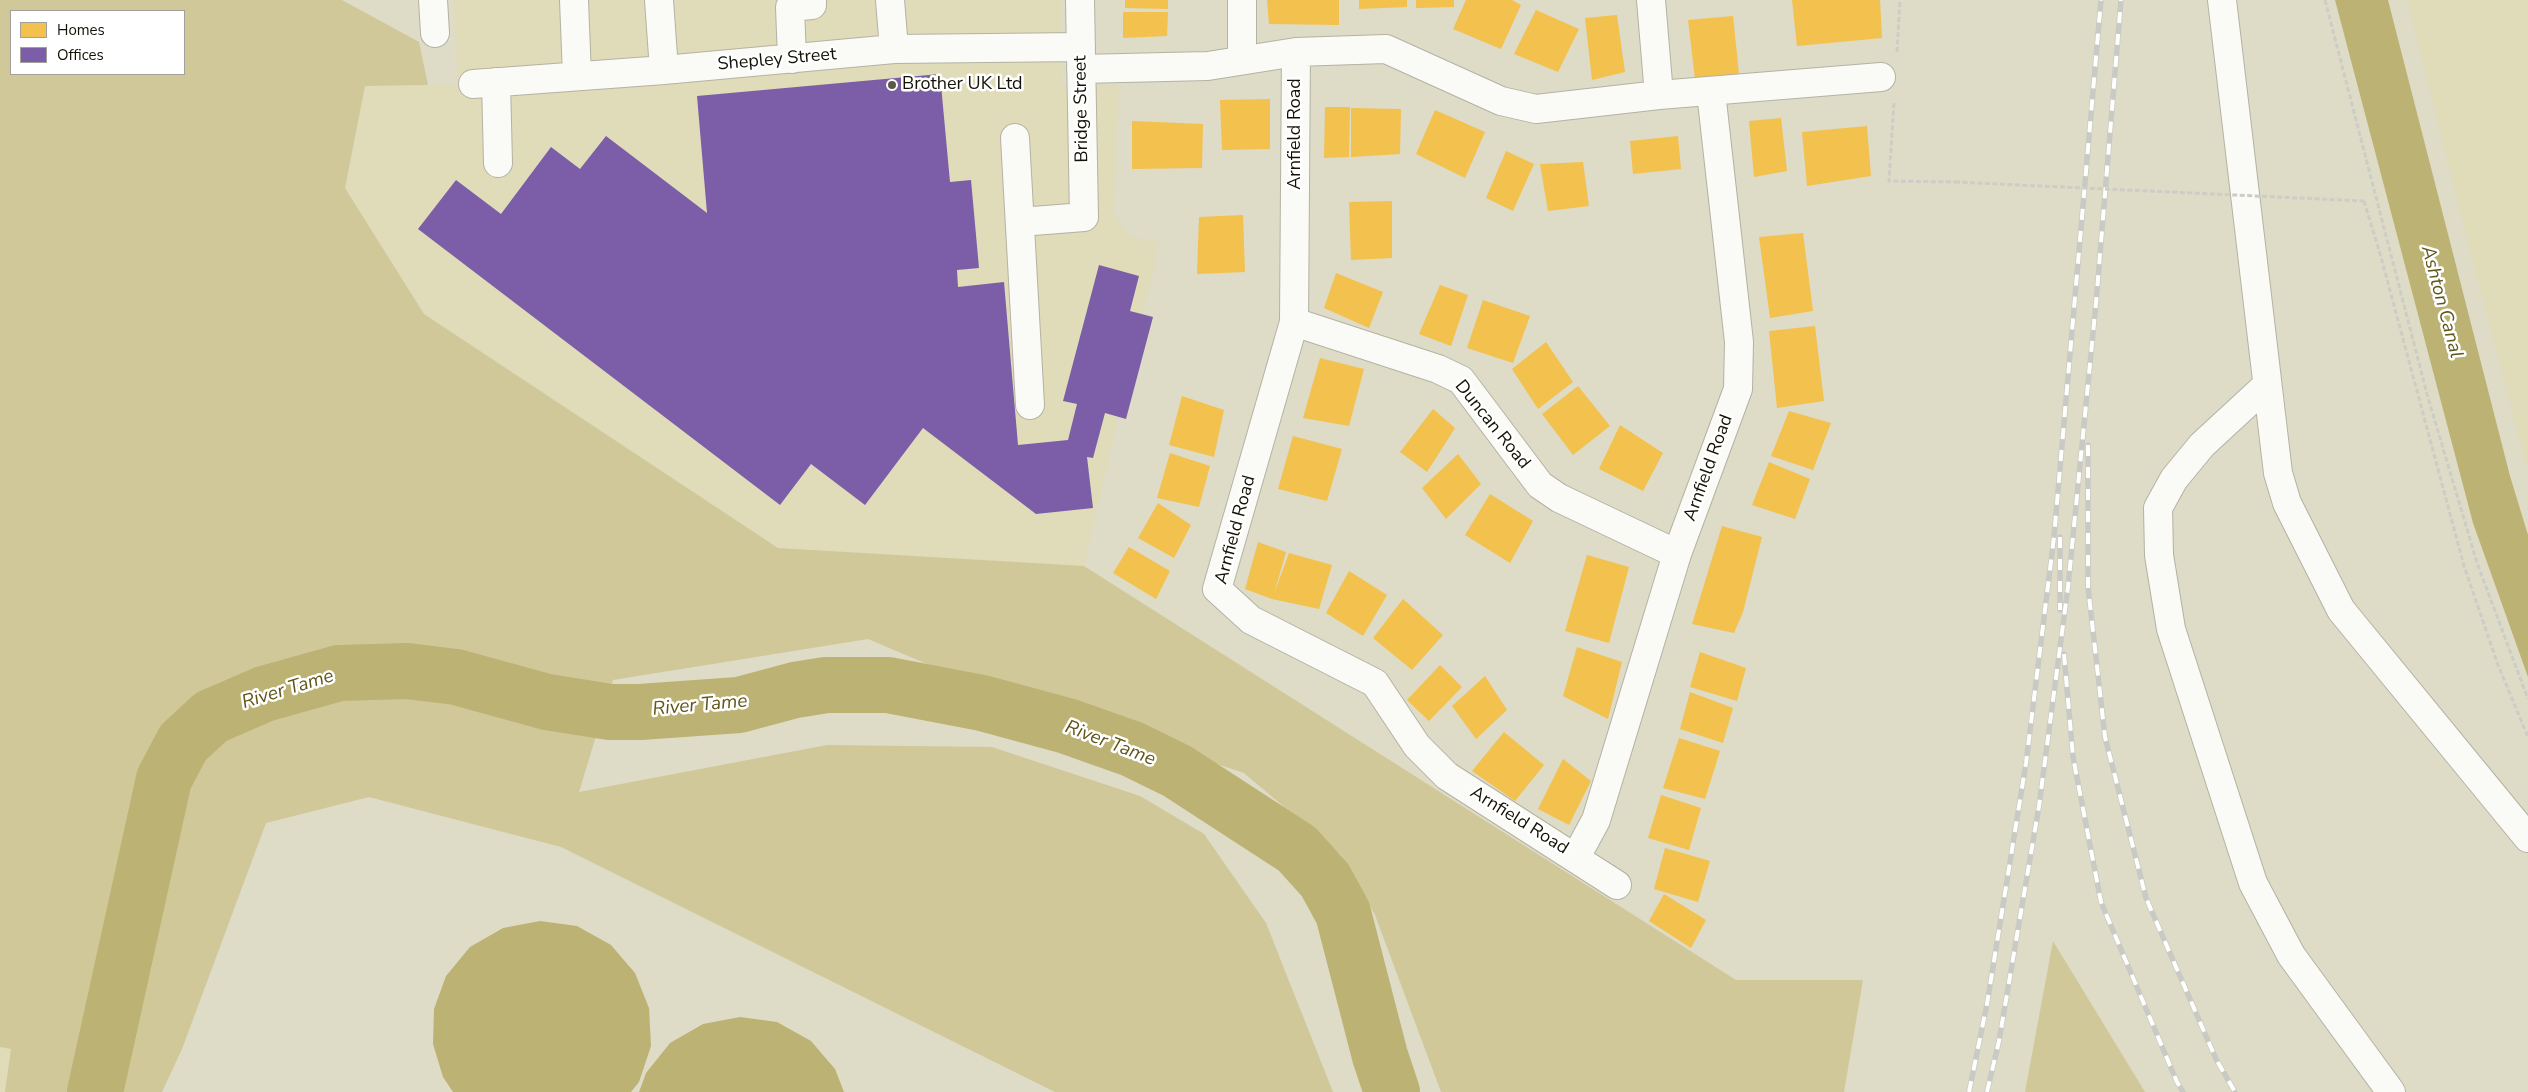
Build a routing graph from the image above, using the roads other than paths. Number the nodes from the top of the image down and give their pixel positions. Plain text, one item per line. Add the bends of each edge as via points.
1 (433, 0) edge
2 (574, 0) edge
3 (660, 0) edge
4 (812, 0) edge
5 (890, 0) edge
6 (1080, 0) edge
7 (1242, 0) edge
8 (1651, 0) edge
9 (2222, 0) edge
10 (435, 33) dead end
11 (894, 49) junction
12 (1296, 52) junction
13 (1081, 58) junction
14 (792, 59) junction
15 (1242, 59) junction
16 (664, 70) junction
17 (577, 76) junction
18 (1881, 77) dead end
19 (1711, 92) junction
20 (1659, 96) junction
21 (1015, 138) dead end
22 (498, 163) dead end
23 (1020, 222) junction
24 (1294, 322) junction
25 (2267, 385) junction
26 (1030, 404) dead end
27 (1677, 554) junction
28 (2528, 838) edge
29 (1576, 857) junction
30 (1617, 885) dead end
31 (2391, 1092) edge

1 - 10 street
2 - 17 street
3 - 16 street
4 - 14 street via 812,6 790,8
5 - 11 street
6 - 13 street, Bridge Street
7 - 15 street
8 - 20 street
9 - 25 street
11 - 13 street, Shepley Street
11 - 14 street, Shepley Street
12 - 15 street, Arnfield Road
12 - 20 street, Arnfield Road via 1386,49 1500,101 1536,109
12 - 24 street, Arnfield Road
13 - 15 street, Arnfield Road via 1208,66
13 - 23 street, Bridge Street via 1084,217
14 - 16 street, Shepley Street
16 - 17 street, Shepley Street
17 - 22 street, Shepley Street via 485,83
18 - 19 street, Arnfield Road
19 - 20 street, Arnfield Road
19 - 27 street, Arnfield Road via 1739,342 1738,389
21 - 23 street
23 - 26 street
24 - 27 street, Duncan Road via 1438,369 1461,380 1540,485 1559,498
24 - 29 street, Arnfield Road via 1216,589 1251,620 1376,682 1418,746 1447,776
25 - 28 street via 2278,472 2287,503 2341,610
25 - 31 street via 2202,445 2174,479 2158,508 2159,555 2169,619 2253,883 2291,955
27 - 29 street, Arnfield Road via 1596,820
29 - 30 street, Arnfield Road

